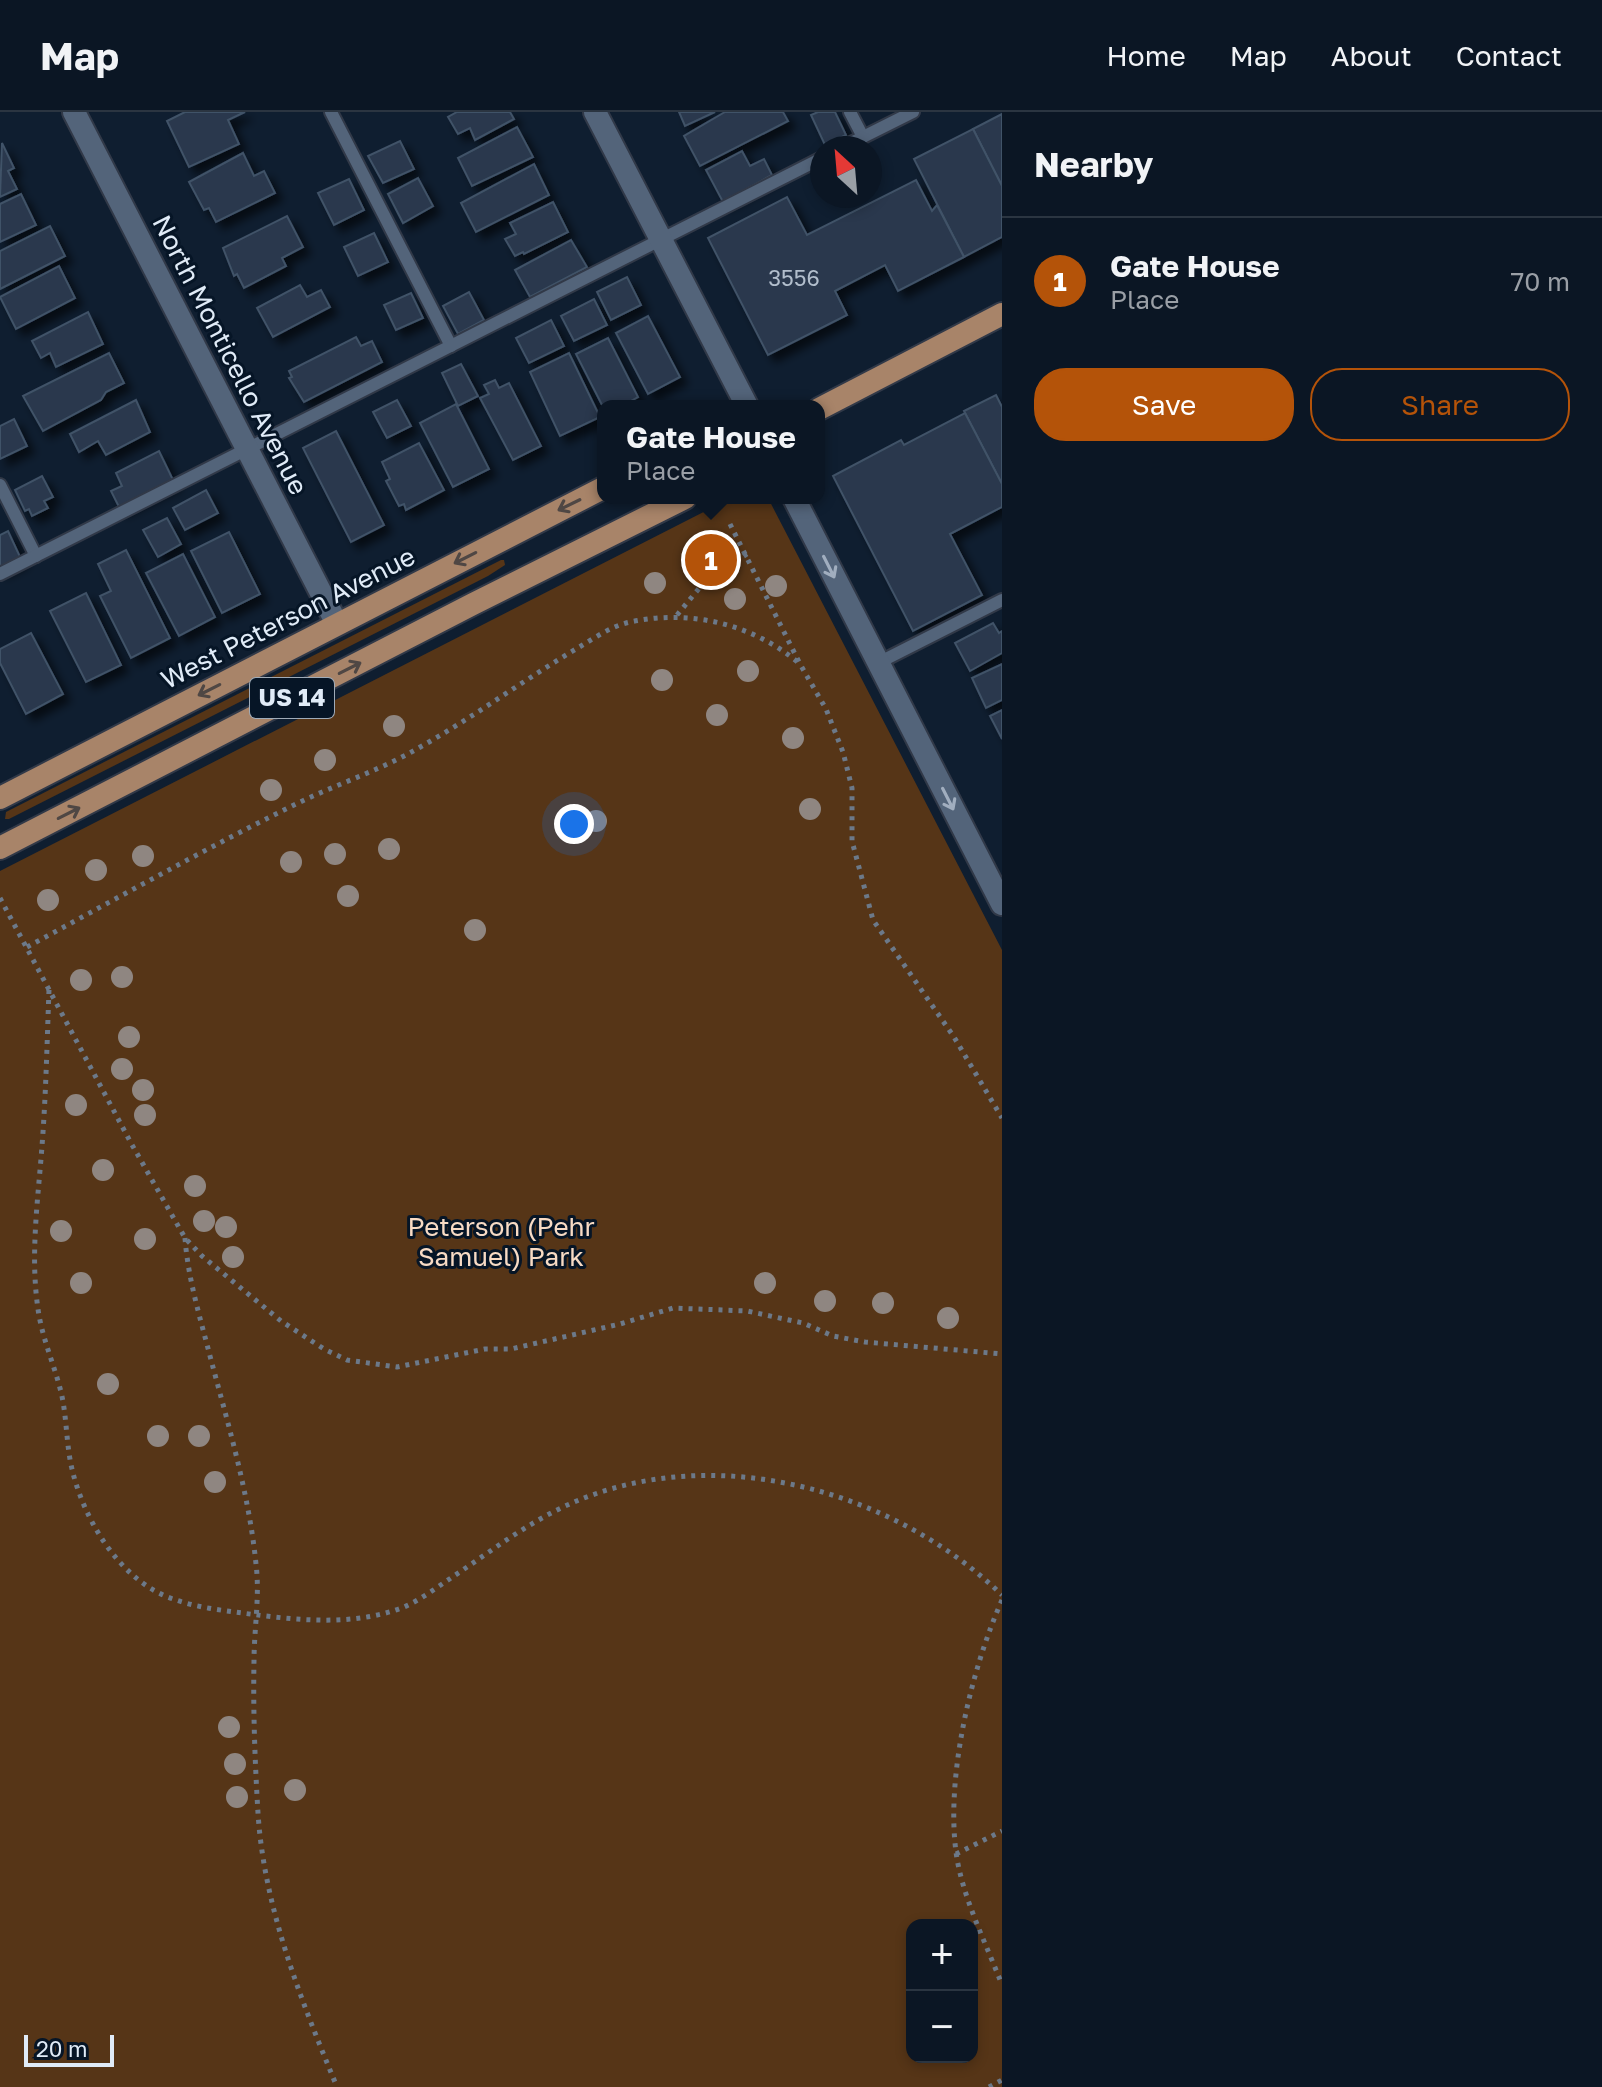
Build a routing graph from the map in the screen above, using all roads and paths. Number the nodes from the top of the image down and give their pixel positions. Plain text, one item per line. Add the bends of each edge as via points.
1 (74, 112) edge
2 (331, 112) edge
3 (595, 112) edge
4 (850, 112) edge
5 (913, 112) edge
6 (862, 136) edge
7 (865, 136) edge
8 (810, 164) edge
9 (661, 240) junction
10 (1002, 314) edge
11 (451, 346) junction
12 (744, 400) edge
13 (825, 406) edge
14 (247, 449) junction
15 (0, 485) edge
16 (597, 491) edge
17 (673, 504) edge
18 (797, 504) edge
19 (730, 524) dead end
20 (747, 554) junction
21 (36, 556) junction
22 (0, 574) edge
23 (1002, 600) edge
24 (676, 615) junction
25 (337, 624) junction
26 (878, 663) junction
27 (800, 664) junction
28 (0, 798) edge
29 (0, 848) edge
30 (0, 898) edge
31 (1002, 904) edge
32 (27, 947) junction
33 (49, 990) junction
34 (1002, 1118) edge
35 (185, 1238) junction
36 (1002, 1354) edge
37 (1002, 1598) edge
38 (256, 1615) junction
39 (1002, 1831) edge
40 (956, 1854) junction
41 (1002, 1985) edge
42 (1002, 2080) edge
43 (337, 2087) edge
44 (989, 2087) edge

1 - 14 street, North Monticello Avenue
2 - 11 lane
3 - 9 street
4 - 6 lane
5 - 7 lane
8 - 9 lane
9 - 11 lane
9 - 12 street
10 - 13 main road
11 - 14 lane
14 - 21 lane
14 - 25 street, North Monticello Avenue
15 - 21 lane
16 -> 25 main road, West Peterson Avenue / US 14
29 -> 17 main road, US 14
18 -> 26 street
19 - 20 path
20 - 24 path via 706,580
20 - 27 path
21 - 22 lane
23 - 26 lane
24 - 27 path via 759,636
24 - 32 path via 626,622 596,637 383,768 291,806
25 -> 28 main road, West Peterson Avenue / US 14
26 -> 31 street
27 - 34 path via 843,752 852,788 852,841 873,920
30 - 32 path
32 - 33 path
33 - 35 path
33 - 38 path via 34,1273 46,1349 61,1390 71,1466 84,1507 120,1562 146,1585 171,1599
35 - 36 path via 281,1321 324,1349 371,1365 397,1367 485,1349 511,1349 673,1308 747,1311 865,1342
35 - 38 path via 190,1280 245,1501 256,1566
37 - 38 path via 940,1543 866,1506 811,1487 697,1475 642,1482 543,1517 407,1606 346,1620
37 - 40 path via 976,1671 958,1756
38 - 43 path via 256,1769 266,1867 304,2006
39 - 40 path
40 - 41 path
42 - 44 path

